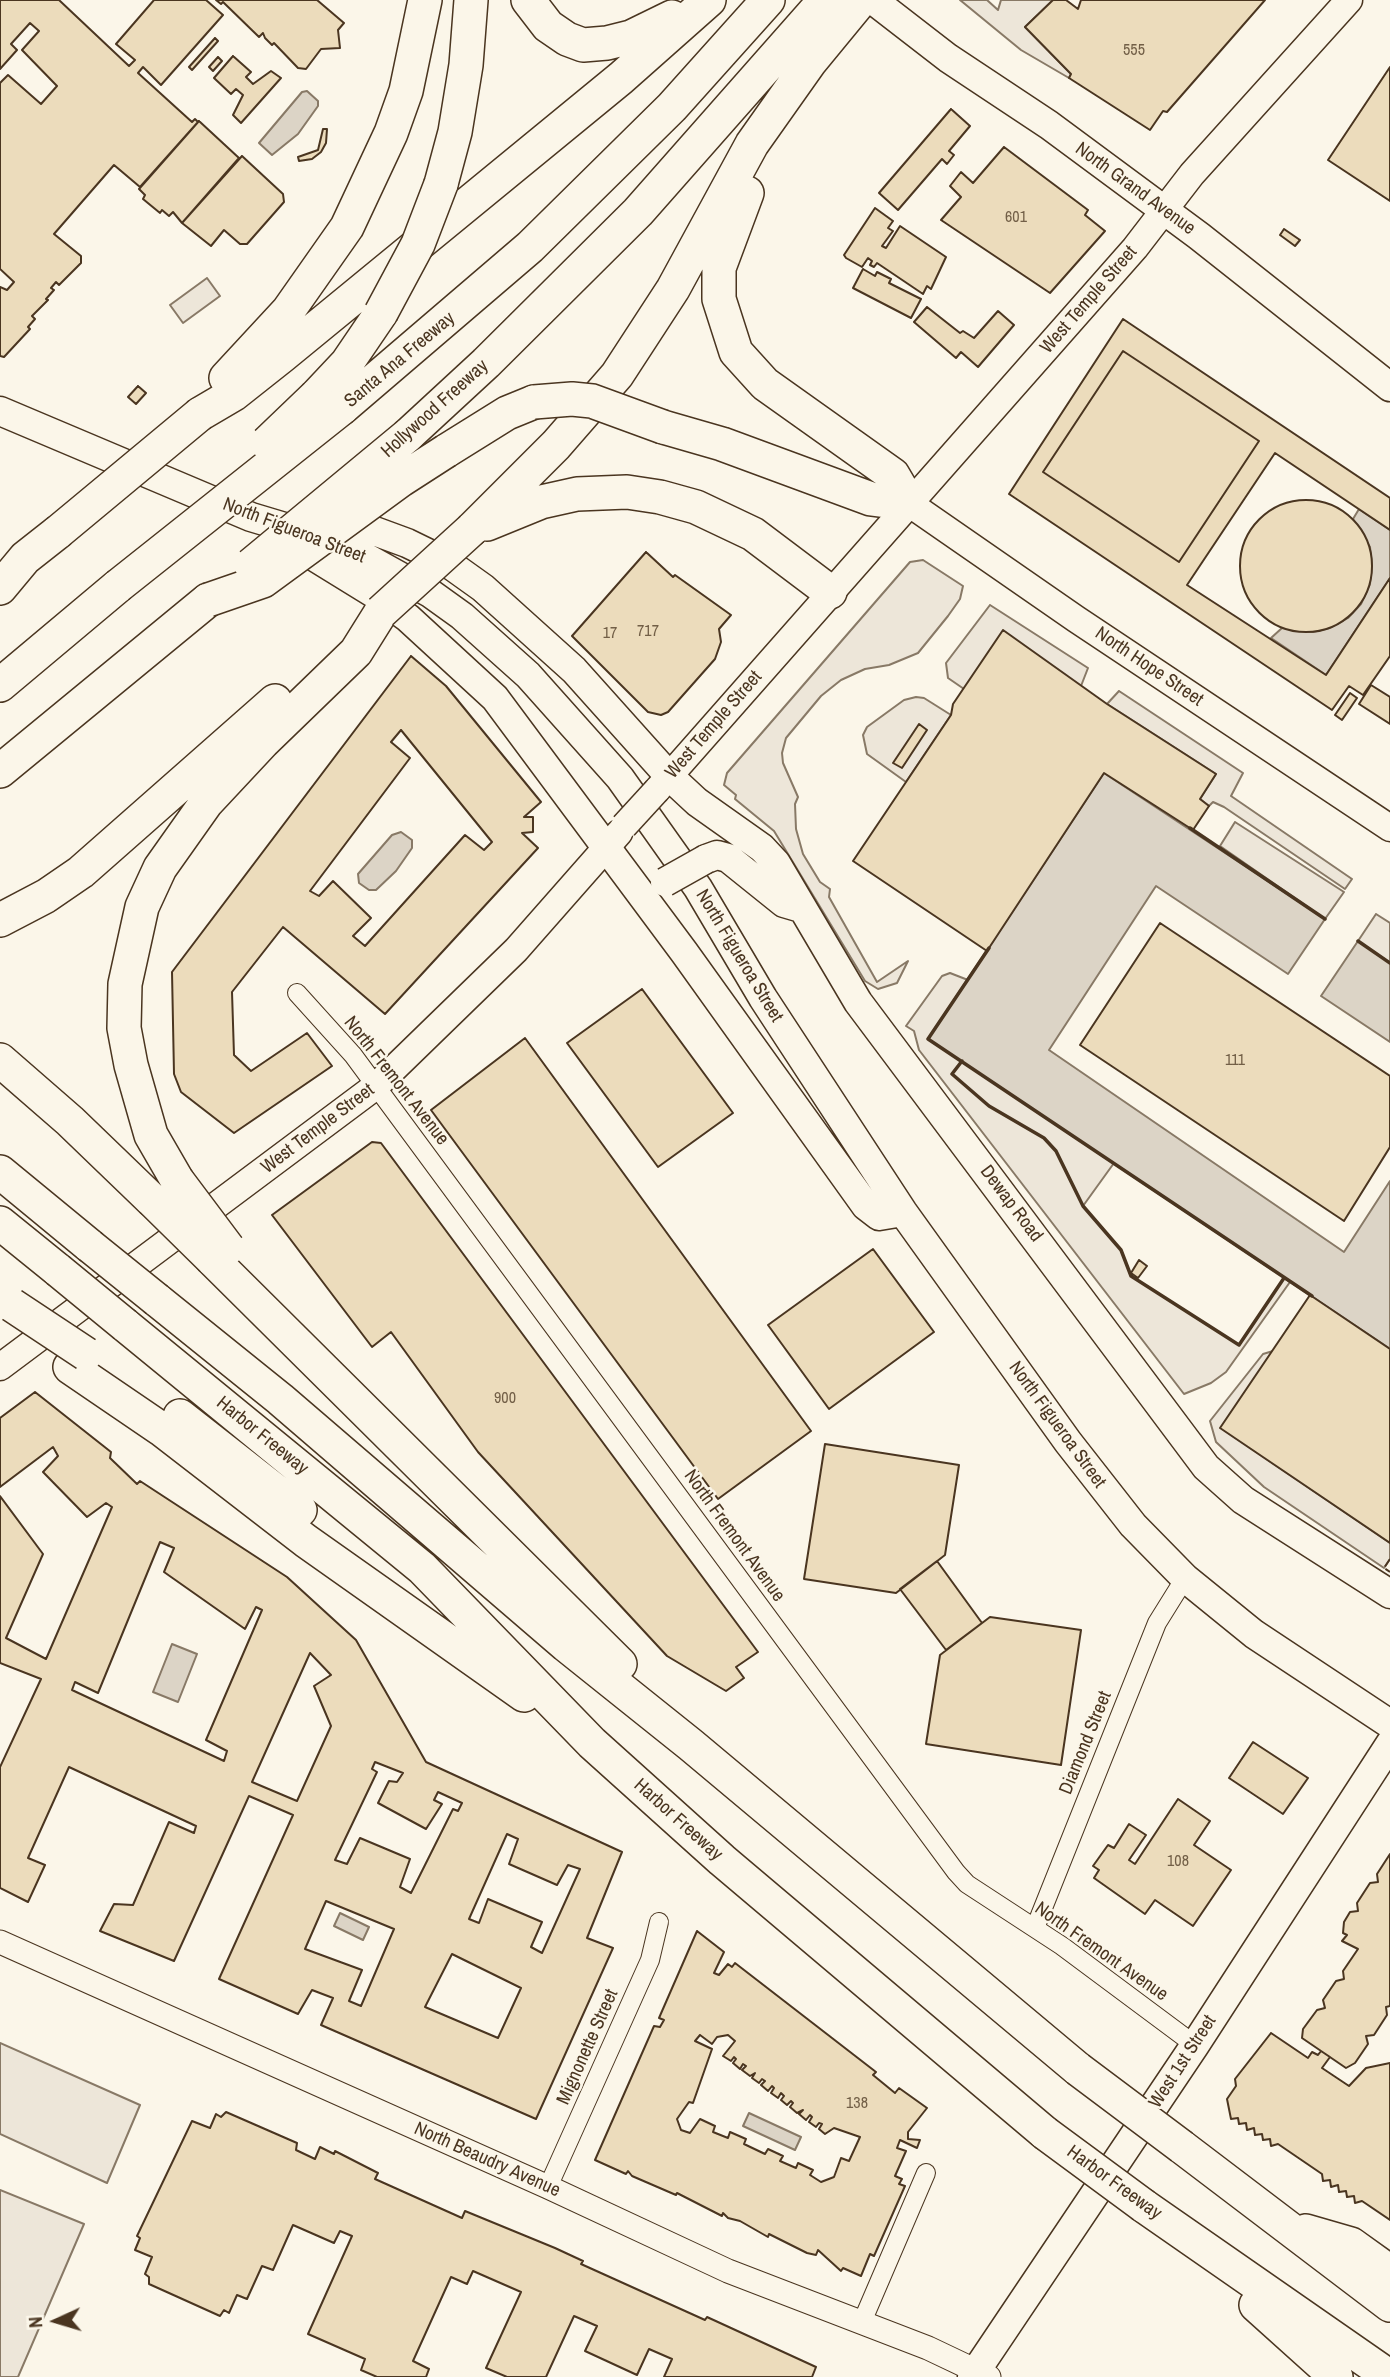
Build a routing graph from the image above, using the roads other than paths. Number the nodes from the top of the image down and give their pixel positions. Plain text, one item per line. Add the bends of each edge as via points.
1 (425, 0) edge
2 (471, 0) edge
3 (528, 0) edge
4 (697, 0) edge
5 (709, 0) edge
6 (768, 0) edge
7 (825, 0) edge
8 (1349, 0) edge
9 (872, 2) edge
10 (810, 62) junction
11 (1165, 211) junction
12 (1390, 387) edge
13 (217, 399) junction
14 (329, 402) junction
15 (0, 411) edge
16 (911, 504) junction
17 (251, 517) junction
18 (489, 518) junction
19 (12, 562) edge
20 (0, 588) edge
21 (830, 592) junction
22 (199, 607) junction
23 (308, 682) junction
24 (0, 685) edge
25 (0, 771) edge
26 (663, 783) junction
27 (1390, 828) edge
28 (606, 848) junction
29 (803, 909) junction
30 (652, 910) junction
31 (0, 920) edge
32 (297, 993) dead end
33 (0, 1060) edge
34 (376, 1086) junction
35 (0, 1172) edge
36 (165, 1190) junction
37 (903, 1212) junction
38 (0, 1223) edge
39 (4, 1309) edge
40 (0, 1367) edge
41 (1185, 1578) junction
42 (1390, 1594) edge
43 (1390, 1724) edge
44 (592, 1743) junction
45 (1390, 1744) edge
46 (691, 1745) junction
47 (659, 1922) dead end
48 (1035, 1928) junction
49 (0, 1942) edge
50 (1195, 2045) junction
51 (926, 2173) dead end
52 (548, 2187) junction
53 (1151, 2211) junction
54 (1290, 2226) junction
55 (1390, 2273) edge
56 (1390, 2305) edge
57 (862, 2322) junction
58 (1298, 2344) junction
59 (979, 2375) edge
60 (1330, 2377) edge
61 (1336, 2377) edge
62 (1390, 2377) edge

1 - 13 highway via 406,91 348,227
2 - 14 highway, bridge via 466,65 449,155 418,244
3 - 4 highway via 548,26 583,45 631,37
5 - 13 highway via 621,78
6 - 14 highway, Santa Ana Freeway via 672,107 530,247
7 - 22 highway, Hollywood Freeway, bridge via 638,212 496,354 408,435
8 - 11 main road, West Temple Street via 1192,174
9 - 10 highway
9 - 11 main road, North Grand Avenue
10 - 16 highway via 730,234 719,268 719,299 736,352 765,384 893,475
10 - 18 highway via 752,144 673,289 617,375
11 - 12 main road, North Grand Avenue
11 - 16 main road, West Temple Street
13 - 19 highway, bridge via 58,532
14 - 24 highway, Santa Ana Freeway, bridge
15 - 17 main road, North Figueroa Street
16 - 21 main road, West Temple Street
16 - 22 highway, bridge via 871,499 592,401 534,402 507,413 401,480 264,581
16 - 27 main road, North Hope Street
17 - 26 main road, Dewap Road via 328,519 369,528 448,563 555,651
17 - 28 main road via 376,594 433,638 495,698
17 - 37 main road, North Figueroa Street via 356,552 430,593 495,645 561,708 620,778 698,888 763,998
18 - 21 highway via 589,492 660,497 696,507 752,534
18 - 23 highway, bridge via 381,612 356,652
19 - 20 highway
21 - 26 main road, West Temple Street
22 - 25 highway, Hollywood Freeway
23 - 31 highway via 81,872
23 - 36 highway via 182,834 142,906 131,945 124,1017 131,1065
26 - 28 main road, West Temple Street, bridge
26 - 29 main road, Dewap Road via 762,848
28 - 30 main road
28 - 34 main road, West Temple Street via 516,950
29 - 30 main road, bridge via 784,903 718,855 665,882 657,890
29 - 42 main road, Dewap Road via 858,1002 1206,1467 1243,1500
30 - 37 main road via 866,1206 879,1216
32 - 34 street, North Fremont Avenue
33 - 36 highway
34 - 40 main road, West Temple Street
34 - 48 street, North Fremont Avenue via 956,1872
35 - 46 highway, Harbor Freeway, bridge via 280,1399 566,1645
36 - 46 highway, bridge via 220,1254 261,1282 311,1356 626,1671
37 - 41 main road, North Figueroa Street via 1105,1491
38 - 44 highway, Harbor Freeway, bridge via 422,1568
39 - 44 highway, bridge via 78,1360 178,1414
41 - 43 main road, North Figueroa Street via 1254,1634
41 - 48 street, Diamond Street via 1157,1623
44 - 53 highway, Harbor Freeway, bridge via 722,1860 1045,2133
45 - 50 main road, West 1st Street
46 - 54 highway, Harbor Freeway, bridge via 1078,2070
47 - 52 street, Mignonette Street via 650,1959
48 - 50 street, North Fremont Avenue
49 - 52 street, North Beaudry Avenue
50 - 59 main road, West 1st Street
51 - 57 street
52 - 57 street, North Beaudry Avenue via 728,2271
53 - 58 highway
53 - 62 highway, Harbor Freeway
54 - 55 highway via 1351,2244
54 - 56 highway, Harbor Freeway
57 - 59 street, North Beaudry Avenue
58 - 60 highway
58 - 61 highway

